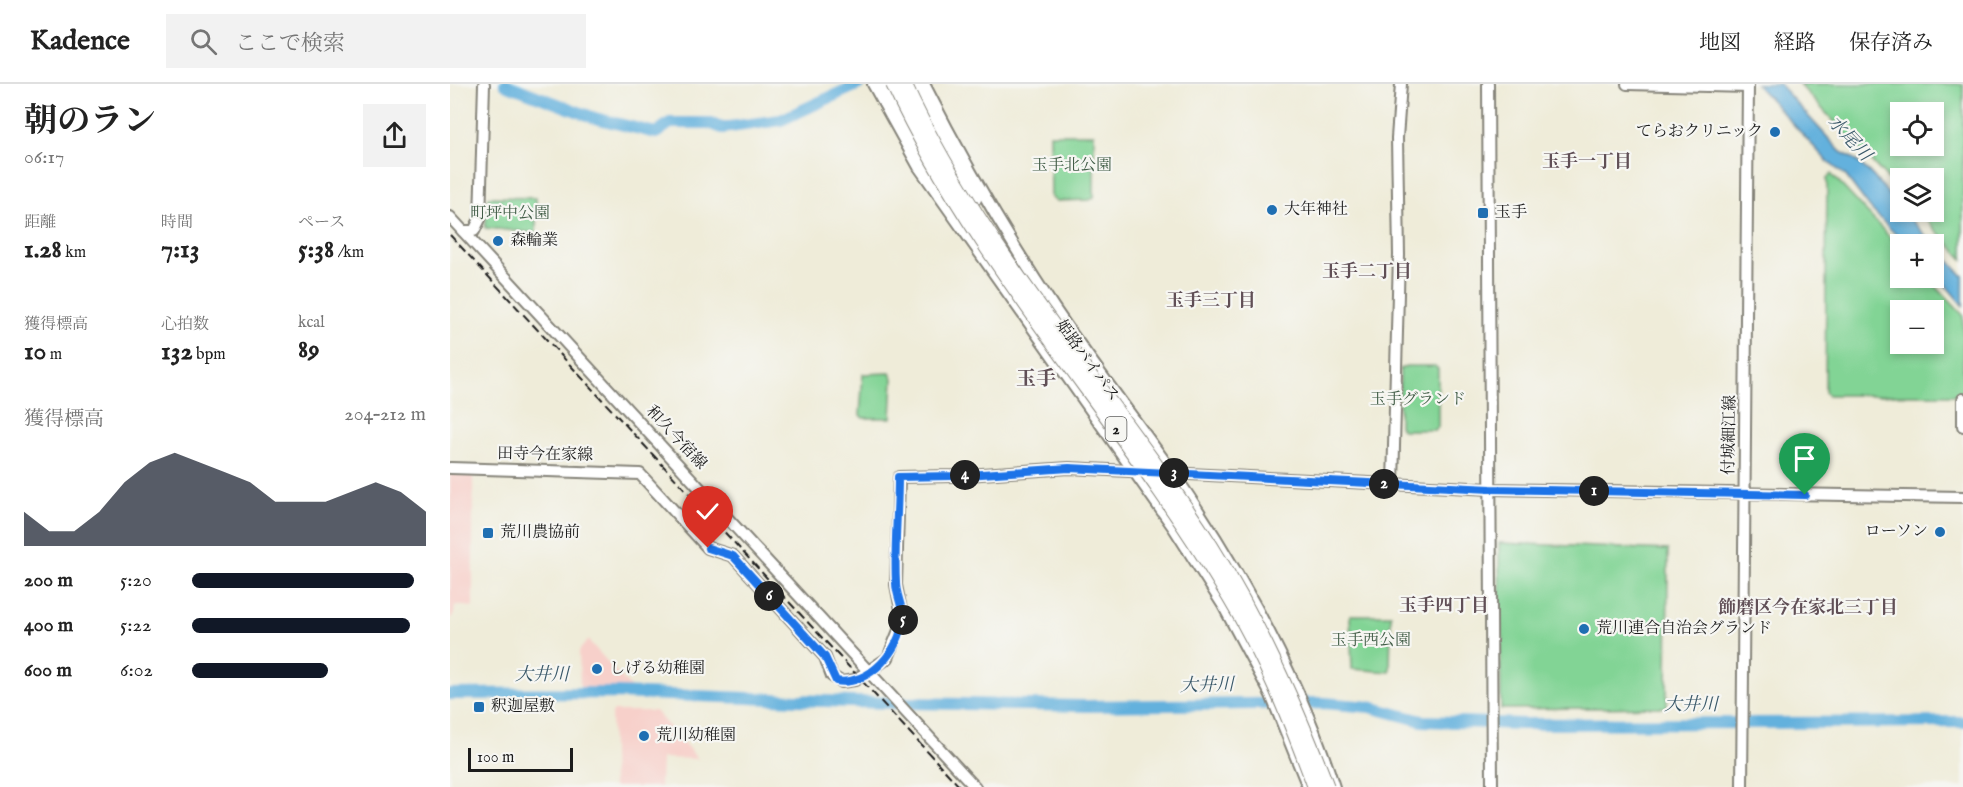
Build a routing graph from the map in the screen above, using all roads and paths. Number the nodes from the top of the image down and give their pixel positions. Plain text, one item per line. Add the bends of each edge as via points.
1 (893, 84) edge
2 (904, 84) edge
3 (914, 84) edge
4 (924, 84) edge
5 (1401, 84) edge
6 (1488, 84) edge
7 (1627, 84) edge
8 (1748, 85) edge
9 (878, 86) edge
10 (484, 88) edge
11 (450, 217) edge
12 (462, 231) junction
13 (989, 241) junction
14 (1963, 399) edge
15 (1963, 426) edge
16 (450, 468) edge
17 (1134, 470) junction
18 (1172, 472) junction
19 (1393, 484) junction
20 (1491, 489) junction
21 (1744, 495) junction
22 (1963, 497) edge
23 (869, 672) junction
24 (975, 787) edge
25 (1308, 787) edge
26 (1315, 787) edge
27 (1327, 787) edge
28 (1334, 787) edge
29 (1492, 787) edge
30 (1742, 787) edge

1 - 13 highway, 姫路バイパス / 2, bridge via 923,143
2 - 13 highway, 姫路バイパス / 2, bridge
3 - 13 highway, bridge
4 - 18 main road via 972,174 1053,307
5 - 19 main road
6 - 20 main road
7 - 8 main road
8 - 21 main road, 付城細江線
9 - 13 highway, bridge via 951,204
9 - 17 main road via 919,167
10 - 12 main road via 480,219 474,231
11 - 12 main road, 和久今宿線
12 - 23 main road, 和久今宿線
13 - 26 highway, 姫路バイパス / 2, bridge via 1230,598 1293,726
13 - 27 highway, 姫路バイパス / 2, bridge via 1210,545 1269,649
14 - 15 main road
16 - 23 main road, 田寺今在家線 via 640,474 708,548 733,556 825,657 836,681 855,680
17 - 18 main road
17 - 23 main road via 1069,468 898,477 896,585 903,620 888,658
17 - 25 main road via 1232,620 1271,695
18 - 19 main road
18 - 28 main road via 1241,579 1300,696
19 - 20 main road
20 - 21 main road
20 - 29 main road
21 - 22 main road
21 - 30 main road, 付城細江線
23 - 24 main road, 和久今宿線

